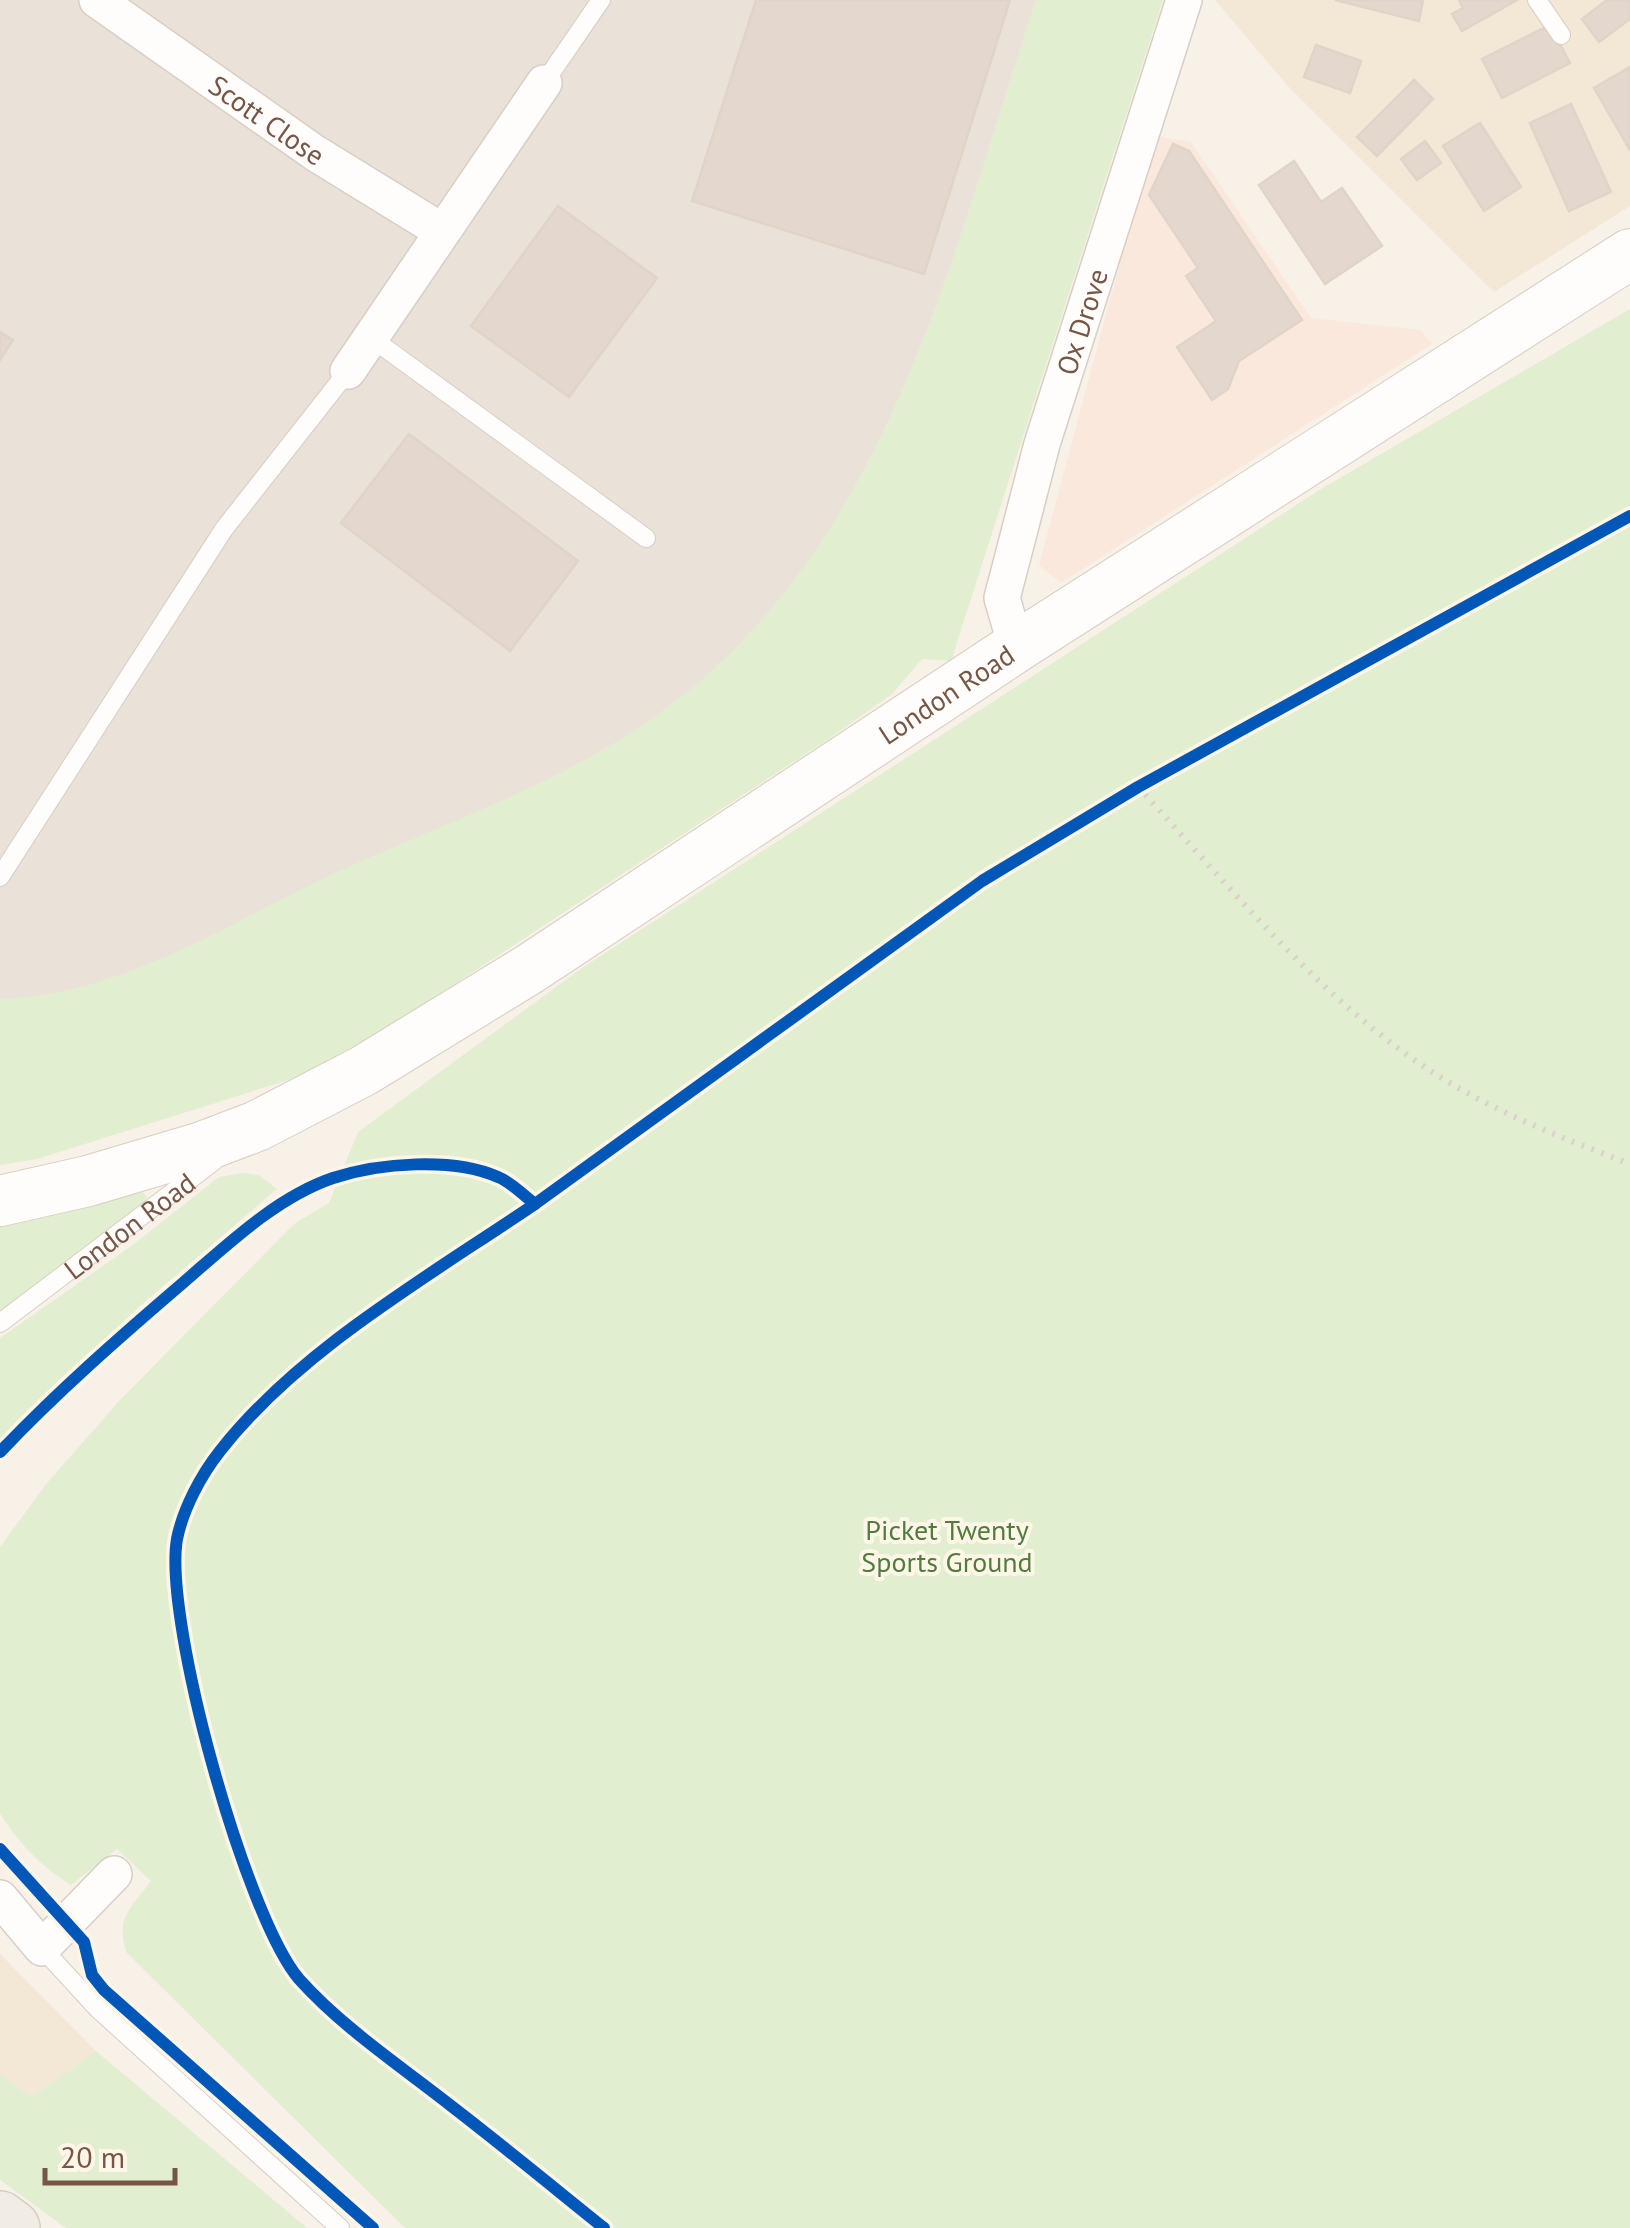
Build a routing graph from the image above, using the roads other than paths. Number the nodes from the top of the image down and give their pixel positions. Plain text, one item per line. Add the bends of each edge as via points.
1 (97, 0) edge
2 (601, 0) edge
3 (1184, 0) edge
4 (1537, 0) edge
5 (1561, 36) dead end
6 (544, 83) joint
7 (440, 230) junction
8 (1630, 254) edge
9 (370, 337) junction
10 (348, 370) joint
11 (646, 538) dead end
12 (1022, 644) junction
13 (0, 876) edge
14 (257, 1126) junction
15 (0, 1201) edge
16 (0, 1323) edge
17 (114, 1874) dead end
18 (0, 1898) edge
19 (42, 1948) junction
20 (0, 2219) edge
21 (12, 2228) edge
22 (340, 2228) edge

1 - 7 street, Scott Close via 315,154
2 - 6 lane
3 - 12 street, Ox Drove via 1042,444 1002,598
4 - 5 lane
6 - 7 street
7 - 9 street
8 - 12 main road, London Road
9 - 10 street
9 - 11 lane
10 - 13 lane via 224,530
12 - 14 main road, London Road via 513,980
14 - 15 main road, London Road via 88,1181
14 - 16 lane, London Road
17 - 19 street
18 - 19 street
19 - 22 lane via 97,2008
20 - 21 main road

